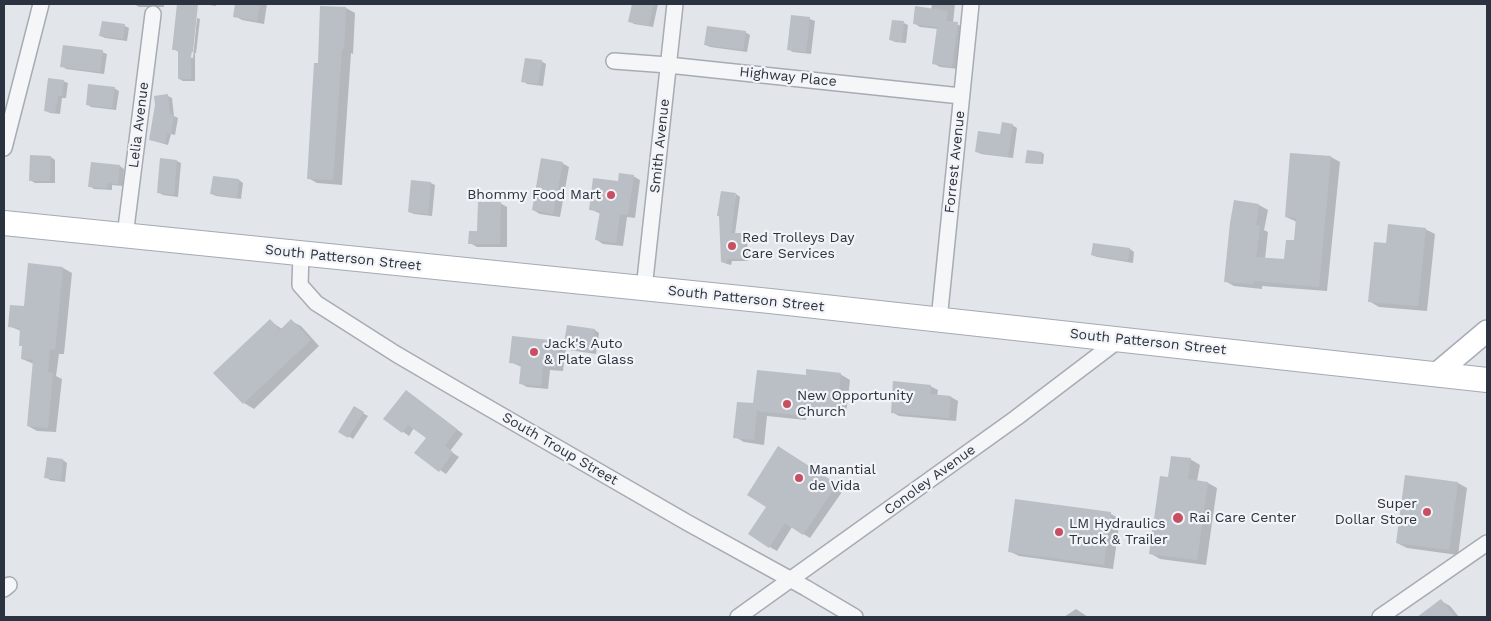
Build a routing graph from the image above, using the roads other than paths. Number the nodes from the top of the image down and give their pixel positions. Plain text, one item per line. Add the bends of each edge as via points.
1 (41, 4) edge
2 (675, 4) edge
3 (971, 4) edge
4 (153, 14) dead end
5 (614, 61) dead end
6 (668, 65) junction
7 (961, 96) junction
8 (4, 148) edge
9 (4, 223) edge
10 (125, 236) junction
11 (301, 253) junction
12 (644, 289) junction
13 (939, 320) junction
14 (1487, 331) edge
15 (1120, 339) junction
16 (1436, 374) junction
17 (1485, 383) edge
18 (1487, 543) edge
19 (790, 580) junction
20 (738, 617) edge
21 (855, 617) edge
22 (1380, 617) edge

1 - 8 street
2 - 6 street, Smith Avenue
3 - 7 street, Forrest Avenue
4 - 10 street, Lelia Avenue
5 - 6 street, Highway Place
6 - 7 street, Highway Place
6 - 12 street, Smith Avenue
7 - 13 street, Forrest Avenue
9 - 10 main road, South Patterson Street
10 - 11 main road, South Patterson Street
11 - 12 main road, South Patterson Street
11 - 19 street, South Troup Street via 300,285 316,303 437,377
12 - 13 main road, South Patterson Street
13 - 15 main road, South Patterson Street
14 - 16 main road
15 - 16 main road, South Patterson Street
15 - 19 street, Conoley Avenue
16 - 17 main road, South Patterson Street
18 - 22 street
19 - 20 street, Conoley Avenue
19 - 21 street, South Troup Street

